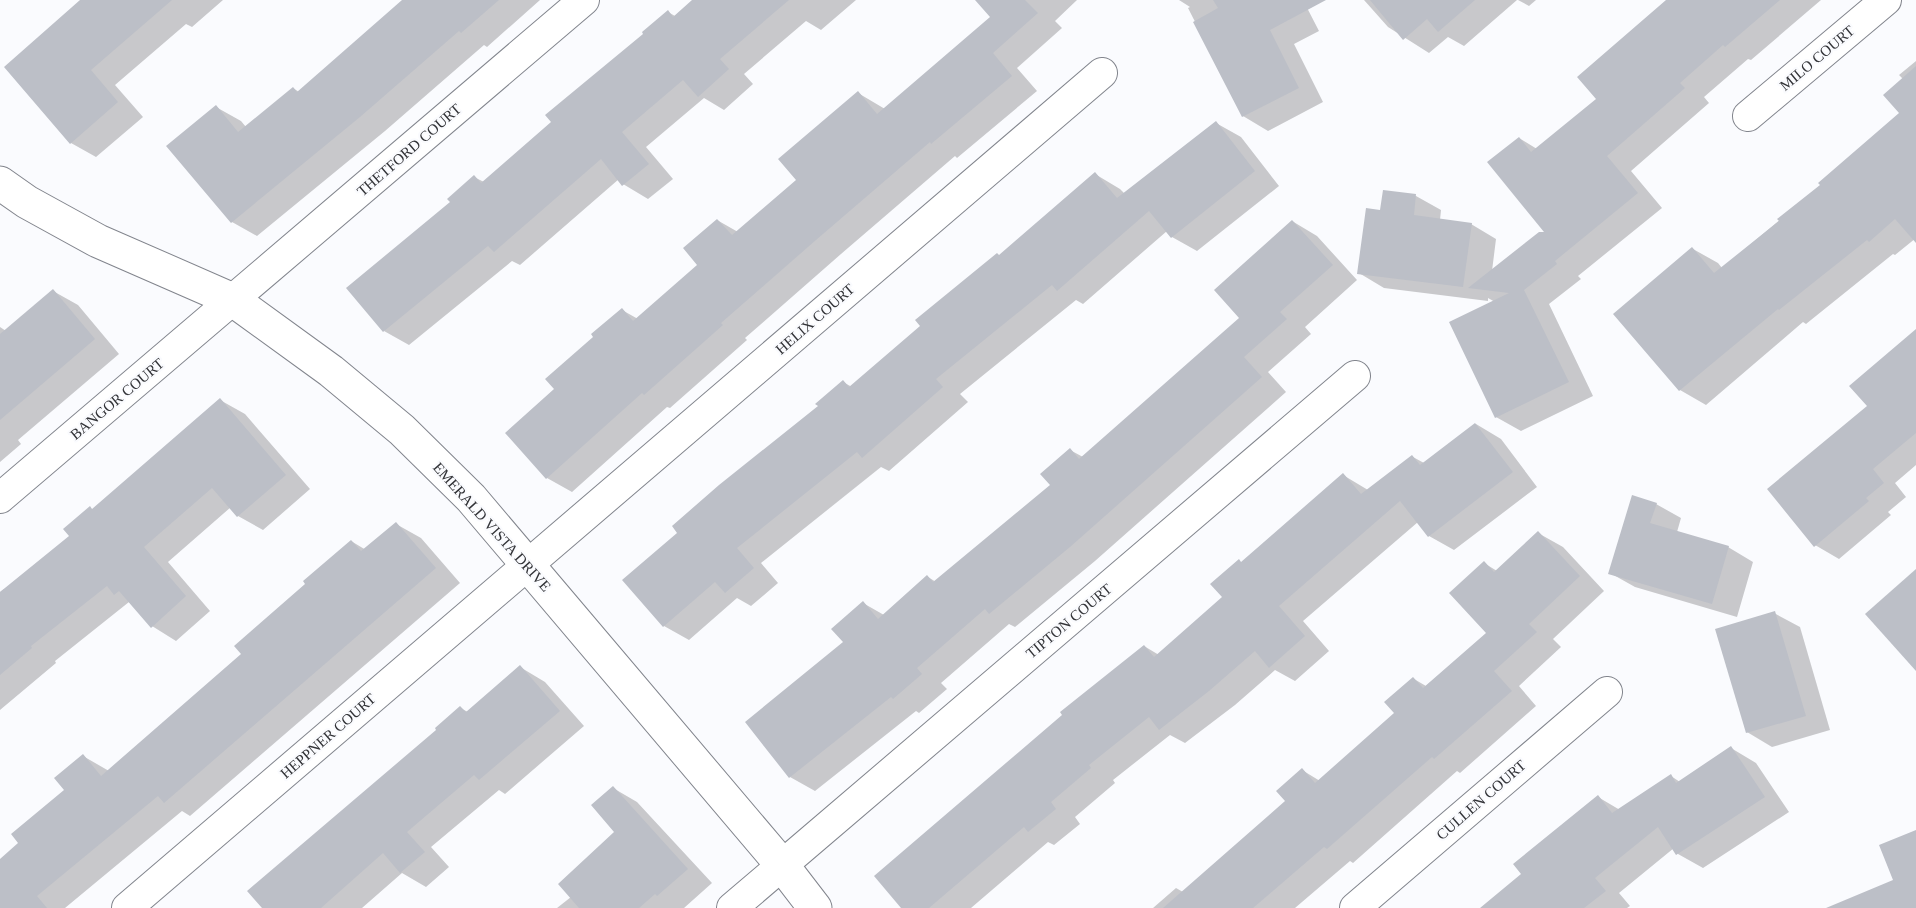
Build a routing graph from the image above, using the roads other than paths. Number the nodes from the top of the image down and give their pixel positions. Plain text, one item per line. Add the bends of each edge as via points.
1 (584, 0) edge
2 (1886, 0) edge
3 (1102, 73) dead end
4 (1748, 116) dead end
5 (0, 183) edge
6 (233, 300) junction
7 (1355, 376) dead end
8 (0, 498) edge
9 (528, 565) junction
10 (1607, 692) dead end
11 (782, 865) junction
12 (127, 908) edge
13 (732, 908) edge
14 (815, 908) edge
15 (1355, 908) edge

1 - 6 street, THETFORD COURT
2 - 4 street, MILO COURT
3 - 9 street, HELIX COURT
5 - 6 street, EMERALD VISTA DRIVE via 98,241
6 - 8 street, BANGOR COURT
6 - 9 street, EMERALD VISTA DRIVE via 331,371 402,430 471,498
7 - 11 street, TIPTON COURT
9 - 11 street, EMERALD VISTA DRIVE
9 - 12 street, HEPPNER COURT
10 - 15 street, CULLEN COURT
11 - 13 street, TIPTON COURT
11 - 14 street, EMERALD VISTA DRIVE

